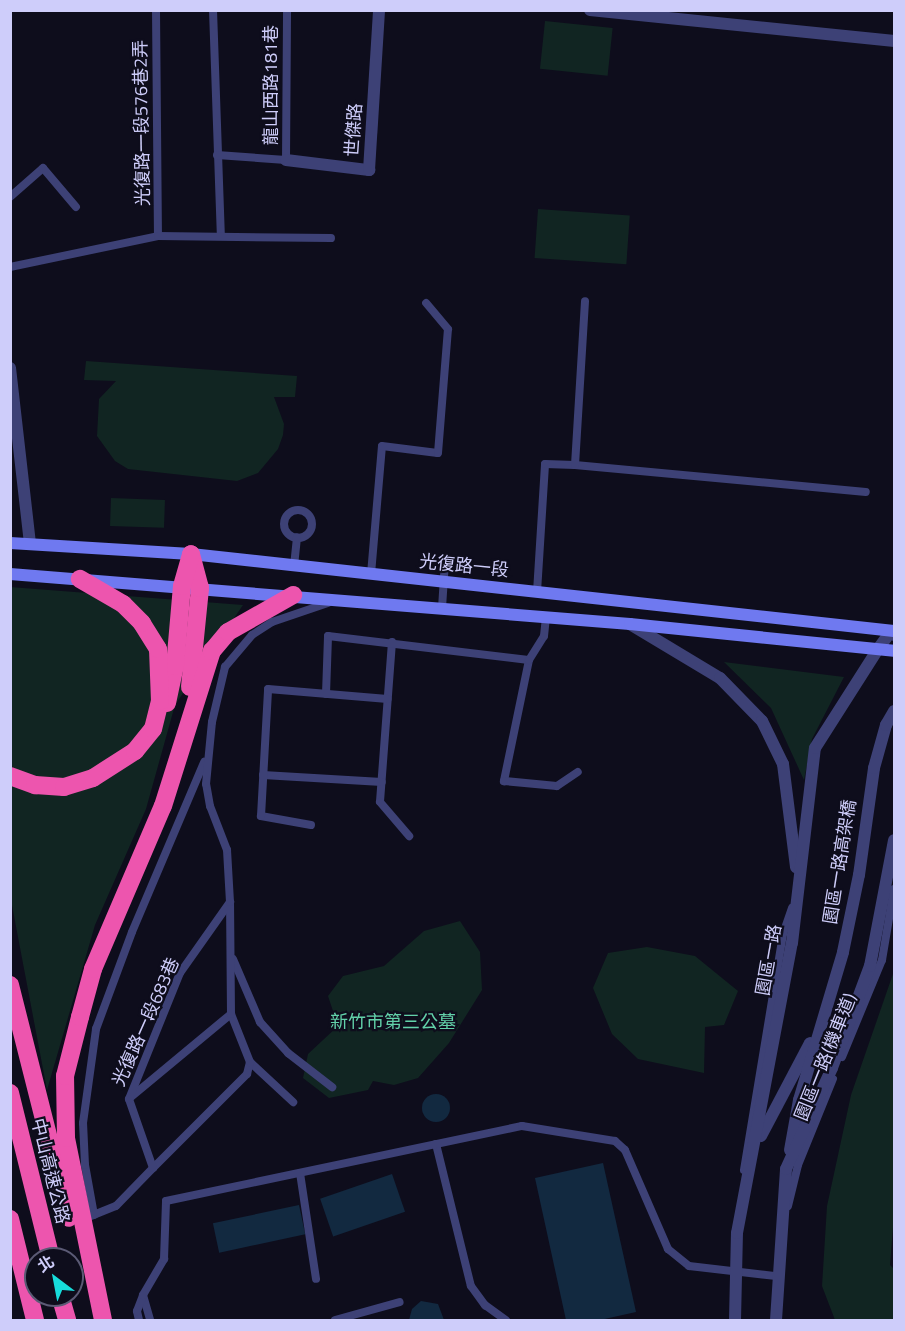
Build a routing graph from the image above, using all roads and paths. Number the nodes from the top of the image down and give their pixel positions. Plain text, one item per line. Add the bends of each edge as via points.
1 (156, 10) edge
2 (213, 10) edge
3 (287, 10) edge
4 (379, 10) edge
5 (590, 10) edge
6 (699, 16) edge
7 (894, 41) edge
8 (217, 155) junction
9 (286, 160) junction
10 (10, 197) edge
11 (76, 207) dead end
12 (158, 236) junction
13 (221, 236) junction
14 (331, 238) dead end
15 (10, 267) edge
16 (585, 301) dead end
17 (426, 303) dead end
18 (10, 368) edge
19 (16, 457) edge
20 (575, 465) junction
21 (866, 492) dead end
22 (297, 537) dead end
23 (10, 543) edge
24 (30, 544) junction
25 (191, 554) junction
26 (445, 562) dead end
27 (294, 566) junction
28 (10, 574) edge
29 (371, 574) junction
30 (80, 579) junction
31 (444, 582) junction
32 (182, 586) junction
33 (200, 588) junction
34 (537, 592) junction
35 (293, 596) junction
36 (340, 600) junction
37 (442, 608) junction
38 (546, 617) junction
39 (630, 624) junction
40 (894, 631) edge
41 (392, 642) junction
42 (878, 650) junction
43 (894, 651) edge
44 (528, 660) junction
45 (326, 694) junction
46 (388, 699) junction
47 (894, 711) edge
48 (153, 729) junction
49 (179, 754) junction
50 (206, 758) junction
51 (578, 772) dead end
52 (263, 775) junction
53 (10, 776) edge
54 (382, 782) junction
55 (311, 825) dead end
56 (409, 836) dead end
57 (894, 840) edge
58 (894, 889) edge
59 (798, 890) junction
60 (230, 902) junction
61 (231, 954) junction
62 (10, 985) edge
63 (231, 1014) junction
64 (823, 1021) junction
65 (250, 1062) junction
66 (332, 1087) dead end
67 (10, 1093) edge
68 (129, 1099) junction
69 (293, 1102) dead end
70 (436, 1144) junction
71 (753, 1153) junction
72 (153, 1168) junction
73 (786, 1169) junction
74 (300, 1173) junction
75 (94, 1215) junction
76 (86, 1218) dead end
77 (10, 1219) edge
78 (737, 1233) junction
79 (780, 1236) junction
80 (48, 1247) edge
81 (735, 1273) junction
82 (776, 1276) junction
83 (316, 1279) dead end
84 (143, 1295) junction
85 (400, 1302) dead end
86 (35, 1320) edge
87 (101, 1320) edge
88 (139, 1320) edge
89 (150, 1320) edge
90 (335, 1320) edge
91 (506, 1320) edge
92 (735, 1320) edge
93 (776, 1320) edge

1 - 12 lane, 光復路一段576巷2弄
2 - 8 lane
3 - 9 lane, 龍山西路181巷
4 - 9 street, 世傑路 via 369,170
5 - 6 street
6 - 7 street
8 - 9 lane
8 - 13 lane
10 - 11 lane via 43,168
12 - 13 lane
12 - 15 lane
13 - 14 lane
16 - 20 lane
17 - 29 lane via 448,329 438,453 382,446
18 - 19 street
19 - 24 street
20 - 21 lane
20 - 34 lane via 545,464
22 - 27 lane
23 - 24 main road, 光復路一段
24 - 25 main road, 光復路一段
25 - 27 main road, 光復路一段
25 - 32 highway
25 - 33 highway
26 - 31 lane
27 - 29 main road, 光復路一段
28 - 30 main road
29 - 31 main road, 光復路一段
30 - 32 main road
30 - 48 highway via 123,604 142,623 158,649 160,701
31 - 34 main road, 光復路一段
31 - 37 lane
32 - 33 main road
32 - 48 highway via 172,687
33 - 35 main road
33 - 49 highway via 192,676
34 - 40 main road, 光復路一段
35 - 36 main road
35 - 49 highway via 228,632 212,651
36 - 37 main road
36 - 50 lane via 272,622 237,650 225,667 217,691
37 - 38 main road
38 - 39 main road
38 - 44 lane via 544,636
39 - 42 main road
39 - 59 street via 720,678 762,721 783,764
40 - 42 street, 園區一路
41 - 44 lane
41 - 45 lane via 328,636
41 - 46 lane
42 - 43 main road
42 - 59 street, 園區一路 via 815,748
44 - 51 lane via 504,781 556,786
45 - 46 lane
45 - 52 lane via 268,689
46 - 54 lane
47 - 64 street, 園區一路高架橋 via 874,768 860,875
48 - 53 highway via 135,752 83,781 64,787 35,785
49 - 87 highway via 163,806 93,969 65,1076 69,1159
50 - 60 lane via 210,806 227,850
50 - 75 lane via 132,932 96,1029 83,1122 85,1165
52 - 54 lane
52 - 55 lane via 261,816
54 - 56 lane via 380,802
57 - 73 street via 870,966 832,1068
58 - 79 lane, 園區一路(機車道) via 882,960 798,1165
59 - 71 street, 園區一路
59 - 78 lane via 783,934 766,1028
60 - 61 lane
60 - 68 lane, 光復路一段683巷 via 180,973
61 - 63 lane
61 - 66 lane via 260,1022 288,1053
62 - 87 highway via 58,1181
63 - 65 lane
63 - 68 lane
64 - 71 street
64 - 73 street via 798,1100
65 - 69 lane
65 - 72 lane via 236,1088
67 - 80 highway, 中山高速公路
68 - 72 lane, 光復路一段683巷
70 - 74 lane
70 - 81 lane via 522,1126 615,1141 625,1150 668,1249 689,1266
70 - 91 lane via 471,1286 485,1305
71 - 78 street, 園區一路
72 - 75 lane via 116,1206
73 - 79 street
74 - 83 lane
74 - 84 lane via 166,1201 164,1260
75 - 76 lane
77 - 86 highway
78 - 81 street, 園區一路
79 - 82 street
81 - 82 lane
81 - 92 street, 園區一路
82 - 93 street
84 - 88 lane via 137,1311
84 - 89 lane
85 - 90 lane

